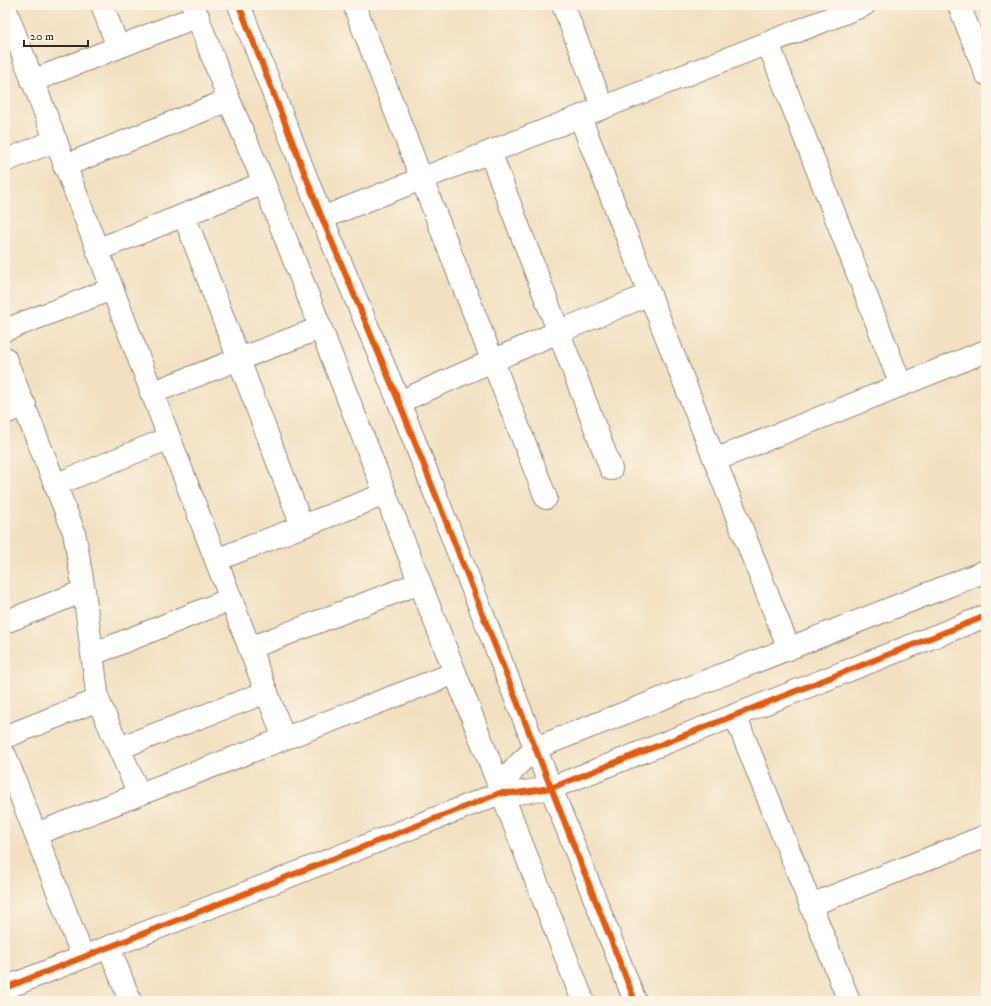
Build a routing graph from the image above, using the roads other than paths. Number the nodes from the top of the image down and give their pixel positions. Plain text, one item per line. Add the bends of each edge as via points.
1 (102, 5) edge
2 (239, 5) edge
3 (354, 5) edge
4 (563, 5) edge
5 (864, 5) edge
6 (959, 5) edge
7 (5, 8) edge
8 (196, 11) edge
9 (9, 32) edge
10 (768, 43) junction
11 (118, 48) junction
12 (986, 74) edge
13 (32, 81) junction
14 (229, 100) junction
15 (603, 108) junction
16 (580, 117) junction
17 (56, 140) junction
18 (490, 152) junction
19 (5, 161) edge
20 (64, 166) junction
21 (421, 179) junction
22 (264, 183) junction
23 (184, 215) junction
24 (322, 218) junction
25 (97, 250) junction
26 (112, 289) junction
27 (650, 294) junction
28 (320, 328) junction
29 (5, 330) edge
30 (558, 332) junction
31 (986, 351) edge
32 (5, 358) edge
33 (238, 360) junction
34 (494, 361) junction
35 (901, 385) junction
36 (151, 393) junction
37 (399, 402) junction
38 (15, 409) edge
39 (169, 438) junction
40 (714, 460) junction
41 (612, 469) dead end
42 (55, 485) junction
43 (385, 494) junction
44 (546, 498) dead end
45 (302, 526) junction
46 (216, 560) junction
47 (986, 571) edge
48 (420, 583) junction
49 (84, 592) junction
50 (231, 599) junction
51 (986, 616) edge
52 (5, 622) edge
53 (250, 648) junction
54 (789, 649) junction
55 (93, 654) junction
56 (455, 673) junction
57 (267, 692) junction
58 (98, 700) junction
59 (736, 715) junction
60 (5, 737) edge
61 (284, 738) junction
62 (119, 748) junction
63 (535, 749) junction
64 (6, 760) edge
65 (551, 788) junction
66 (500, 793) junction
67 (139, 794) junction
68 (36, 834) junction
69 (986, 836) edge
70 (811, 905) junction
71 (109, 947) junction
72 (83, 957) junction
73 (5, 988) edge
74 (130, 1001) edge
75 (583, 1001) edge
76 (635, 1001) edge
77 (849, 1001) edge

1 - 11 street
2 - 24 street
3 - 21 street
4 - 15 street
5 - 10 street
6 - 12 street
7 - 9 street
8 - 11 street
8 - 14 street
9 - 13 street
10 - 15 street
10 - 35 street
11 - 13 street
13 - 17 street
14 - 20 street
14 - 22 street
15 - 16 street
16 - 18 street
16 - 27 street
17 - 19 street
17 - 20 street
18 - 21 street
18 - 30 street
20 - 25 street
21 - 24 street
21 - 34 street
22 - 23 street
22 - 28 street
23 - 25 street
23 - 33 street
24 - 37 street
25 - 26 street
26 - 29 street
26 - 36 street
27 - 30 street
27 - 40 street
28 - 33 street
28 - 43 street
30 - 34 street
30 - 41 street
31 - 35 street
32 - 38 street
33 - 36 street
33 - 45 street
34 - 37 street
34 - 44 street
35 - 40 street
36 - 39 street
37 - 63 street
38 - 42 street
39 - 42 street
39 - 46 street
40 - 54 street
42 - 49 street via 74,532
43 - 45 street
43 - 48 street
45 - 46 street
46 - 50 street
47 - 54 street
48 - 53 street
48 - 56 street
49 - 52 street
49 - 55 street
50 - 53 street
50 - 55 street
51 - 59 street
53 - 57 street
54 - 63 street
55 - 58 street
56 - 61 street
56 - 66 street
57 - 61 street
57 - 62 street
58 - 60 street
58 - 62 street
59 - 65 street
59 - 70 street
61 - 67 street
62 - 67 street
63 - 65 street
63 - 66 street via 514,768
64 - 68 street
65 - 66 street
65 - 76 street
66 - 71 street
66 - 75 street
67 - 68 street
68 - 72 street
69 - 70 street
70 - 77 street
71 - 72 street
71 - 74 street
72 - 73 street

